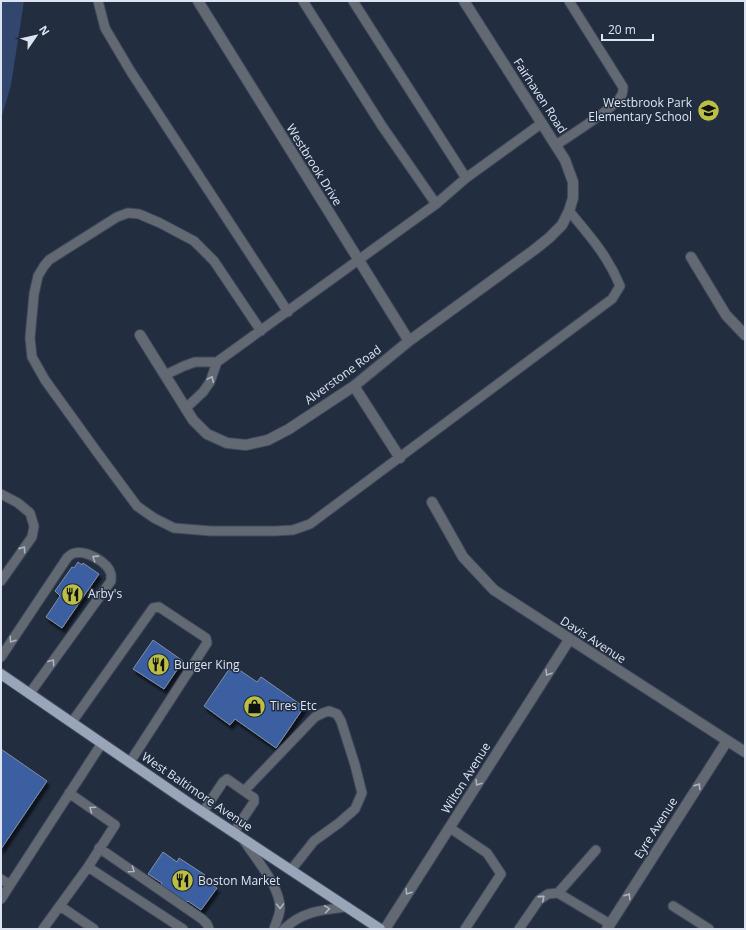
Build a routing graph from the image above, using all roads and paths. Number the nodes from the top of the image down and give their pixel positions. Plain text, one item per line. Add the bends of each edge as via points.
1 (98, 1) edge
2 (198, 1) edge
3 (303, 1) edge
4 (353, 1) edge
5 (464, 1) edge
6 (569, 1) edge
7 (542, 123) junction
8 (556, 145) junction
9 (466, 178) junction
10 (436, 204) junction
11 (569, 211) junction
12 (691, 257) dead end
13 (358, 260) junction
14 (288, 312) junction
15 (261, 331) junction
16 (140, 335) dead end
17 (745, 335) edge
18 (409, 341) junction
19 (217, 362) junction
20 (165, 374) junction
21 (354, 386) junction
22 (186, 408) junction
23 (400, 458) junction
24 (1, 494) edge
25 (432, 502) dead end
26 (1, 581) edge
27 (569, 640) junction
28 (1, 657) edge
29 (1, 674) edge
30 (30, 693) junction
31 (72, 722) junction
32 (726, 741) junction
33 (102, 743) junction
34 (745, 752) edge
35 (130, 762) junction
36 (244, 791) junction
37 (69, 793) junction
38 (203, 812) junction
39 (450, 828) junction
40 (237, 834) junction
41 (100, 848) junction
42 (596, 850) dead end
43 (88, 866) junction
44 (291, 870) junction
45 (1, 879) edge
46 (10, 885) junction
47 (558, 893) junction
48 (1, 899) edge
49 (60, 906) junction
50 (672, 906) dead end
51 (347, 907) junction
52 (609, 926) edge
53 (43, 929) edge
54 (94, 929) edge
55 (183, 929) edge
56 (209, 929) edge
57 (274, 929) edge
58 (284, 929) edge
59 (380, 929) edge
60 (385, 929) edge
61 (465, 929) edge
62 (519, 929) edge
63 (709, 929) edge

1 - 14 lane via 105,28 131,72
2 - 13 street, Westbrook Drive
3 - 10 lane via 382,126
4 - 9 lane
5 - 7 street, Fairhaven Road
6 - 8 lane via 623,87 622,96 618,101
7 - 8 street, Fairhaven Road
7 - 9 lane
8 - 11 street, Fairhaven Road via 573,182 573,198
9 - 10 lane
10 - 13 lane
11 - 18 street, Alverstone Road via 562,225 534,250
11 - 23 lane via 599,246 616,275 620,286 612,299
12 - 17 street via 726,315
13 - 14 lane
13 - 18 street, Westbrook Drive
14 - 15 lane
15 - 19 lane
15 - 23 lane via 214,261 194,241 139,214 128,213 117,217 49,260 44,266 38,276 34,294 30,338 32,357 45,380 96,452 137,506 174,528 211,531 293,530 310,524
16 - 20 street, Alverstone Road
18 - 21 street, Alverstone Road
19 - 20 lane via 195,362
22 -> 19 lane via 210,382
20 - 22 street, Alverstone Road
21 - 22 street, Alverstone Road via 289,429 268,440 246,445 227,443 207,434 193,420
21 - 23 street
26 -> 24 lane via 32,537 34,526 30,513
25 - 27 street, Davis Avenue via 463,557 494,590
27 - 32 street, Davis Avenue
27 -> 39 street, Wilton Avenue
30 -> 28 lane via 111,581 111,573 104,564 91,554 82,552 74,553 67,558
29 - 30 main road, West Baltimore Avenue
30 - 31 main road, West Baltimore Avenue
31 - 33 main road, West Baltimore Avenue
31 - 35 lane via 153,608 159,607 206,638 207,643
32 - 34 street, Davis Avenue
52 -> 32 street, Eyre Avenue
33 - 35 main road, West Baltimore Avenue
33 - 37 lane
35 - 38 main road, West Baltimore Avenue
36 - 38 lane via 227,779
36 - 40 lane via 254,798 254,802
36 - 44 lane via 315,717 329,711 337,714 362,793 355,808 314,841
41 -> 37 lane via 114,825
37 - 46 lane
38 - 40 main road, West Baltimore Avenue
39 -> 60 street, Wilton Avenue
39 - 61 lane via 487,853 501,874
40 - 44 main road, West Baltimore Avenue
40 -> 57 lane via 278,893 280,910
41 - 43 lane
41 -> 56 lane via 202,919
42 - 47 lane
43 - 49 lane
43 - 55 lane
44 - 51 main road, West Baltimore Avenue
45 - 46 lane
46 - 48 lane
47 - 52 lane
62 -> 47 lane via 539,900 548,894
49 - 53 lane
49 - 54 lane
50 - 63 lane
58 -> 51 lane via 291,922 314,911
51 - 59 main road, West Baltimore Avenue

